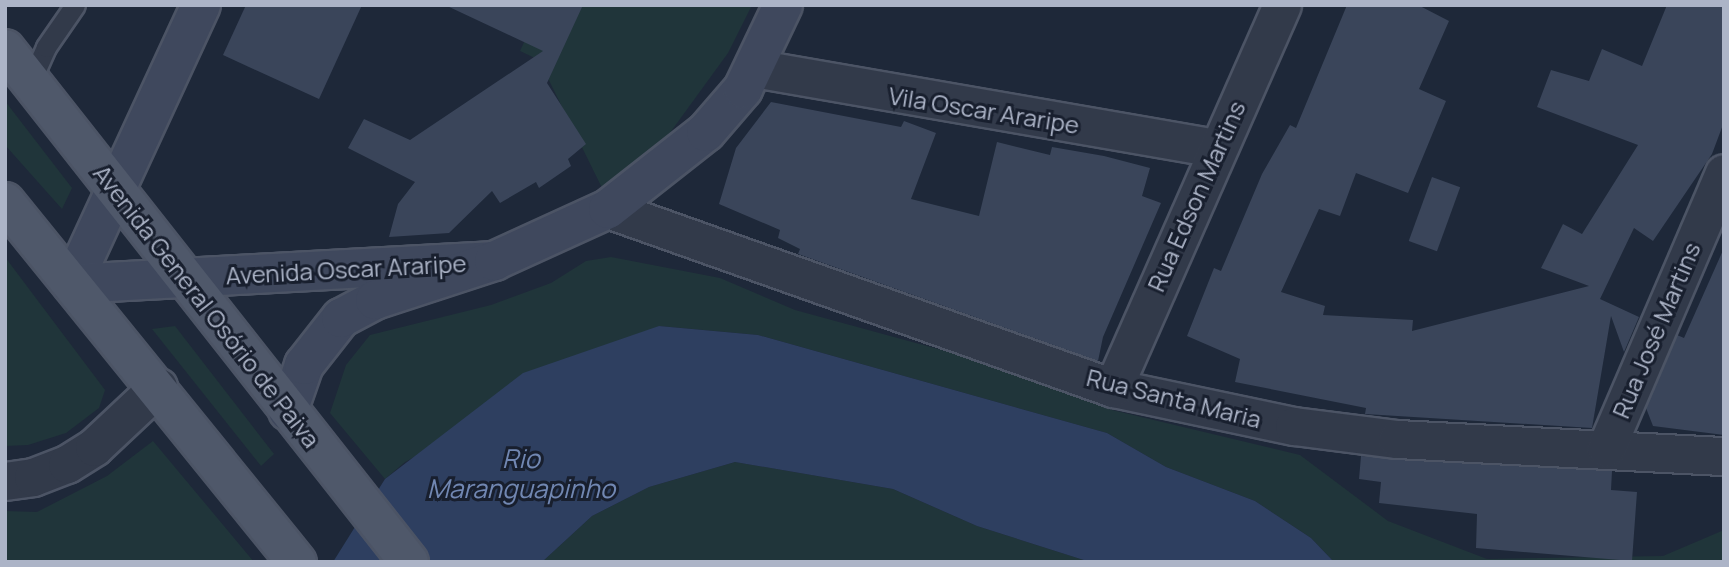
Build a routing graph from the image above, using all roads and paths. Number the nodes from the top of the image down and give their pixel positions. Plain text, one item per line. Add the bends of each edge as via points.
1 (75, 5) edge
2 (201, 5) edge
3 (783, 5) edge
4 (1282, 5) edge
5 (5, 49) edge
6 (753, 68) junction
7 (31, 81) junction
8 (1216, 148) junction
9 (1724, 173) edge
10 (114, 188) junction
11 (5, 202) edge
12 (608, 209) junction
13 (494, 261) junction
14 (183, 278) junction
15 (72, 284) junction
16 (158, 387) junction
17 (1113, 388) junction
18 (299, 425) junction
19 (1606, 448) junction
20 (1724, 456) edge
21 (5, 481) edge
22 (296, 562) edge
23 (409, 562) edge

1 - 7 lane via 46,47
2 - 10 street
3 - 6 street, Avenida Oscar Araripe
4 - 8 street, Rua Edson Martins
5 - 7 main road, Avenida General Osório de Paiva
6 - 8 street, Vila Oscar Araripe
6 - 12 street, Avenida Oscar Araripe via 743,89 706,132
7 - 10 main road, Avenida General Osório de Paiva
8 - 17 street, Rua Edson Martins
9 - 19 street, Rua José Martins
10 - 14 main road, Avenida General Osório de Paiva
10 - 15 street
11 - 15 main road
12 - 13 street, Avenida Oscar Araripe
12 - 17 street, Rua Santa Maria
13 - 14 street, Avenida Oscar Araripe
13 - 18 street, Avenida Oscar Araripe via 375,300 341,318 304,365
14 - 15 street, Avenida Oscar Araripe
14 - 18 main road, Avenida General Osório de Paiva
15 - 16 main road
16 - 21 street via 94,447 67,464 33,477
16 - 22 main road
17 - 19 street, Rua Santa Maria via 1294,426 1397,439
18 - 23 main road, Avenida General Osório de Paiva
19 - 20 street, Rua Santa Maria

